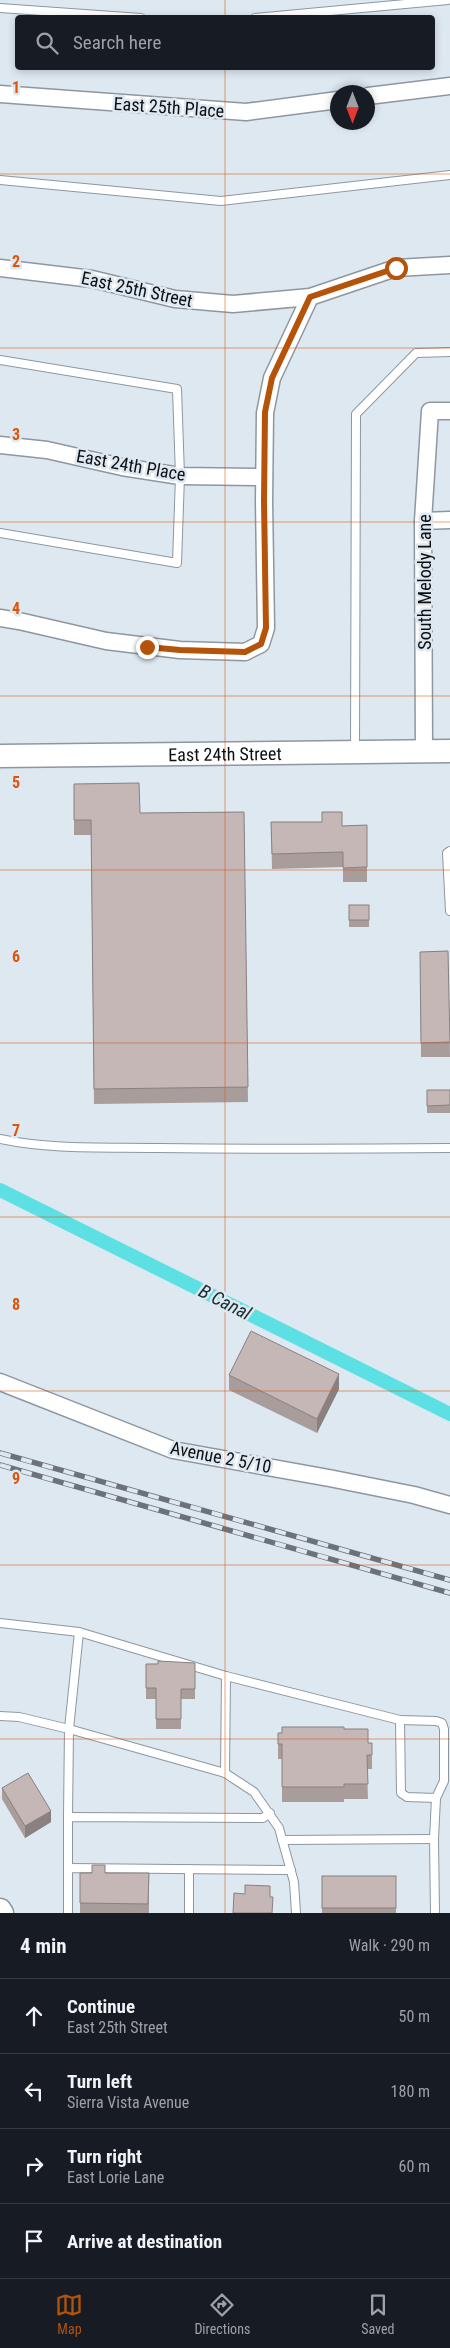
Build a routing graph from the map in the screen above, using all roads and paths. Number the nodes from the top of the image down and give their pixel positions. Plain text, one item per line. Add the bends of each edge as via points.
1 (448, 0) edge
2 (0, 8) edge
3 (99, 15) edge
4 (287, 15) edge
5 (450, 86) edge
6 (0, 94) edge
7 (375, 95) edge
8 (330, 101) edge
9 (450, 175) edge
10 (0, 180) edge
11 (450, 265) edge
12 (0, 268) edge
13 (310, 297) junction
14 (450, 352) edge
15 (0, 360) edge
16 (450, 411) edge
17 (0, 445) edge
18 (180, 476) junction
19 (264, 478) junction
20 (450, 520) edge
21 (423, 521) junction
22 (0, 534) edge
23 (0, 618) edge
24 (450, 751) edge
25 (424, 752) junction
26 (355, 754) junction
27 (0, 756) edge
28 (450, 851) edge
29 (450, 911) edge
30 (0, 1139) edge
31 (450, 1148) edge
32 (0, 1382) edge
33 (450, 1505) edge
34 (0, 1623) edge
35 (79, 1632) junction
36 (226, 1676) junction
37 (0, 1716) edge
38 (400, 1720) junction
39 (69, 1729) junction
40 (225, 1773) junction
41 (436, 1798) junction
42 (270, 1813) junction
43 (68, 1817) junction
44 (434, 1839) junction
45 (282, 1840) junction
46 (68, 1868) junction
47 (189, 1869) junction
48 (291, 1870) junction
49 (0, 1910) edge
50 (2, 1913) edge
51 (68, 1913) edge
52 (189, 1913) edge
53 (296, 1913) edge
54 (435, 1913) edge

1 - 4 lane
2 - 3 lane
5 - 7 street
6 - 8 street, East 25th Place via 246,112
9 - 10 lane via 221,202
11 - 13 street, East 25th Street via 396,268
12 - 13 street, East 25th Street via 92,279 204,303 264,303
13 - 19 street via 272,378 265,412
14 - 26 lane via 416,353 356,414
15 - 18 lane via 177,389
16 - 21 street, South Melody Lane via 430,411
17 - 18 street, East 24th Place via 47,450
18 - 19 street, East 24th Place
18 - 22 lane via 177,563
19 - 23 street via 266,628 261,644 245,652 180,650 106,641
20 - 21 street
21 - 25 street, South Melody Lane
24 - 25 main road, East 24th Street
25 - 26 main road, East 24th Street
26 - 27 main road, East 24th Street
28 - 29 lane via 447,853
30 - 31 lane via 70,1147
32 - 33 street, Avenue 2 5/10 via 173,1450 329,1478
34 - 35 lane
35 - 36 lane
35 - 39 lane
36 - 38 lane
36 - 40 lane
37 - 39 lane
38 - 41 lane via 401,1793 406,1797
38 - 41 lane via 442,1723 444,1781
39 - 40 lane
39 - 43 lane
40 - 42 lane via 254,1792
41 - 44 lane
42 - 43 lane via 263,1818
42 - 45 lane
43 - 46 lane
44 - 45 lane
44 - 54 lane
45 - 48 lane
46 - 47 lane
46 - 51 lane
47 - 48 lane
47 - 52 lane
48 - 53 lane
49 - 50 main road

